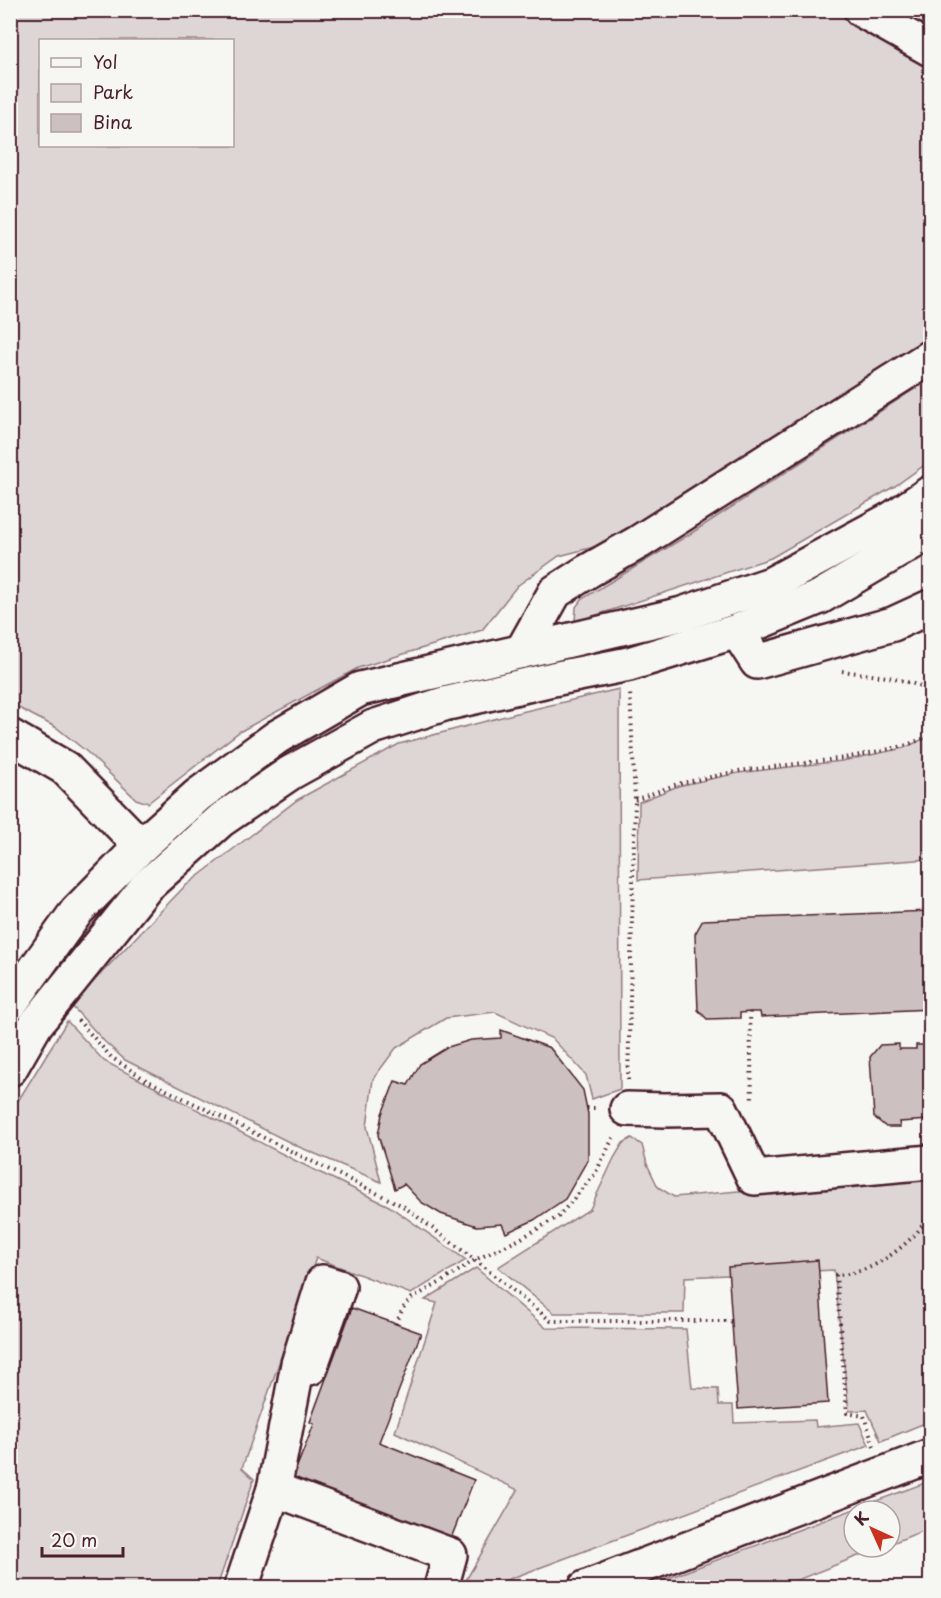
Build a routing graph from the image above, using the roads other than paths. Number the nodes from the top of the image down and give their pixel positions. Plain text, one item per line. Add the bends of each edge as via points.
1 (861, 10) edge
2 (930, 49) edge
3 (930, 357) edge
4 (930, 493) edge
5 (927, 544) edge
6 (930, 607) edge
7 (737, 631) junction
8 (522, 651) junction
9 (10, 736) edge
10 (141, 846) junction
11 (10, 1004) edge
12 (10, 1069) edge
13 (627, 1109) road end
14 (930, 1162) edge
15 (298, 1364) dead end
16 (930, 1456) edge
17 (274, 1489) junction
18 (241, 1587) edge
19 (441, 1587) edge
20 (585, 1587) edge

1 - 2 street
3 - 8 street via 555,592
4 - 8 street via 893,518 771,584 682,614
5 - 7 street via 820,597
6 - 7 street via 893,624 757,662
7 - 12 street via 629,664 444,704 373,727 290,773 221,820 147,886 36,1024
8 - 10 street via 360,689 276,737 198,795
9 - 10 street via 65,768
10 - 11 street via 77,911
13 - 14 street via 721,1109 754,1178
15 - 17 street
16 - 20 street
17 - 18 street
17 - 19 street via 450,1555

